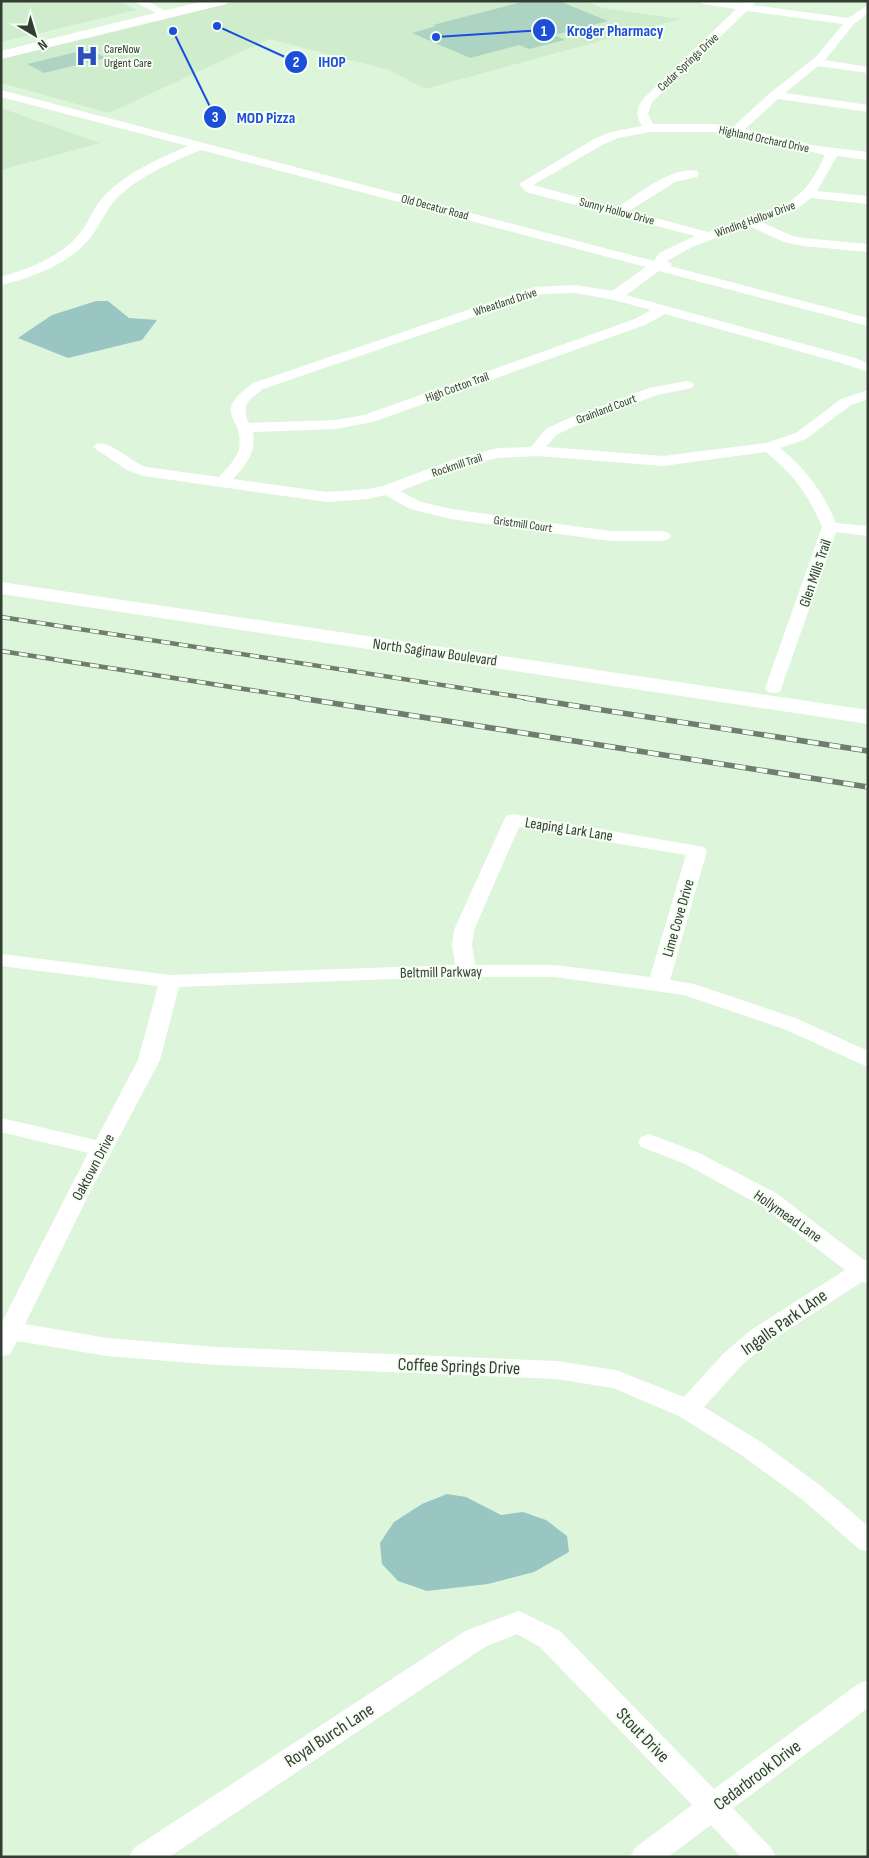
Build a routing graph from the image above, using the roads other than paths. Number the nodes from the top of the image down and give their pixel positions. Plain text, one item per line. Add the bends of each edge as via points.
1 (138, 1) edge
2 (197, 1) edge
3 (221, 1) edge
4 (703, 1) edge
5 (748, 4) edge
6 (868, 8) edge
7 (162, 13) junction
8 (850, 22) junction
9 (1, 48) edge
10 (1, 55) edge
11 (815, 62) junction
12 (868, 70) edge
13 (1, 93) edge
14 (774, 96) junction
15 (868, 109) edge
16 (650, 128) junction
17 (736, 131) junction
18 (202, 145) junction
19 (832, 153) junction
20 (868, 156) edge
21 (693, 174) dead end
22 (525, 186) joint
23 (811, 194) junction
24 (868, 200) edge
25 (619, 212) junction
26 (750, 222) junction
27 (709, 236) junction
28 (868, 248) edge
29 (657, 266) junction
30 (1, 281) edge
31 (615, 296) junction
32 (662, 310) junction
33 (868, 322) edge
34 (868, 368) edge
35 (687, 385) dead end
36 (868, 394) edge
37 (244, 428) junction
38 (100, 447) dead end
39 (769, 447) junction
40 (537, 451) junction
41 (223, 482) junction
42 (387, 490) junction
43 (830, 528) junction
44 (868, 531) edge
45 (663, 536) dead end
46 (1, 575) edge
47 (1, 588) edge
48 (774, 688) junction
49 (868, 702) edge
50 (868, 717) edge
51 (697, 850) joint
52 (1, 960) edge
53 (466, 971) junction
54 (170, 981) junction
55 (658, 985) junction
56 (868, 1060) edge
57 (1, 1125) edge
58 (649, 1142) dead end
59 (102, 1150) junction
60 (866, 1271) edge
61 (4, 1336) edge
62 (688, 1409) junction
63 (868, 1542) edge
64 (519, 1622) joint
65 (868, 1692) edge
66 (714, 1807) junction
67 (144, 1857) edge
68 (645, 1857) edge
69 (761, 1857) edge

1 - 7 street
2 - 7 main road
3 - 7 main road
4 - 5 street
5 - 8 street
5 - 16 street, Cedar Springs Drive via 642,107 643,120
6 - 8 street
7 - 9 main road
7 - 10 main road
8 - 11 street
11 - 12 street
11 - 14 street
13 - 18 street, Old Decatur Road
14 - 15 street
14 - 17 street
16 - 17 street, Highland Orchard Drive via 694,127
16 - 22 street, Highland Orchard Drive via 598,142
17 - 19 street, Highland Orchard Drive
18 - 29 street, Old Decatur Road
18 - 30 street via 183,152 110,196 77,245 41,268
19 - 20 street, Highland Orchard Drive
19 - 23 street, Winding Hollow Drive
21 - 25 street via 671,179
22 - 25 street, Sunny Hollow Drive
23 - 24 street
23 - 26 street, Winding Hollow Drive via 789,208
25 - 27 street, Sunny Hollow Drive
26 - 27 street, Winding Hollow Drive
26 - 28 street via 789,239
27 - 29 street, Winding Hollow Drive via 699,247 679,259
29 - 31 street, Winding Hollow Drive
29 - 33 street, Old Decatur Road
31 - 32 street, Wheatland Drive
31 - 37 street, Wheatland Drive via 565,288 526,293 272,380 253,389 239,401 236,411
32 - 34 street, Wheatland Drive
32 - 37 street, High Cotton Trail via 640,322 361,421 337,426
35 - 40 street, Grainland Court via 647,394 574,421 544,438
36 - 39 street, Rockmill Trail via 846,402 801,436
37 - 41 street, Wheatland Drive via 246,451
38 - 41 street, Rockmill Trail via 144,471
39 - 40 street, Rockmill Trail via 663,461
39 - 43 street, Glen Mills Trail via 796,469 818,496
40 - 42 street, Rockmill Trail via 480,456
41 - 42 street, Rockmill Trail via 327,497
42 - 45 street, Gristmill Court via 416,506 451,514 610,536
43 - 44 street
43 - 48 street, Glen Mills Trail
46 - 48 main road, North Saginaw Boulevard
47 - 50 main road, North Saginaw Boulevard
48 - 49 main road, North Saginaw Boulevard
51 - 53 street, Leaping Lark Lane via 513,820 464,930 462,945
51 - 55 street, Lime Cove Drive
52 - 54 street, Beltmill Parkway
53 - 54 street, Beltmill Parkway
53 - 55 street, Beltmill Parkway via 555,970
54 - 59 street, Oaktown Drive via 149,1060
55 - 56 street, Beltmill Parkway via 687,989 791,1024
57 - 59 street
58 - 60 street, Hollymead Lane via 691,1158 768,1199
59 - 61 street, Oaktown Drive
60 - 62 street, Ingalls Park LAne via 760,1336 733,1359
61 - 62 street, Coffee Springs Drive via 217,1356 556,1370 616,1379
62 - 63 street, Coffee Springs Drive via 752,1449 812,1493
64 - 66 street, Stout Drive via 550,1639
64 - 67 street, Royal Burch Lane via 474,1639
65 - 66 street, Cedarbrook Drive
66 - 68 street, Cedarbrook Drive
66 - 69 street, Stout Drive

